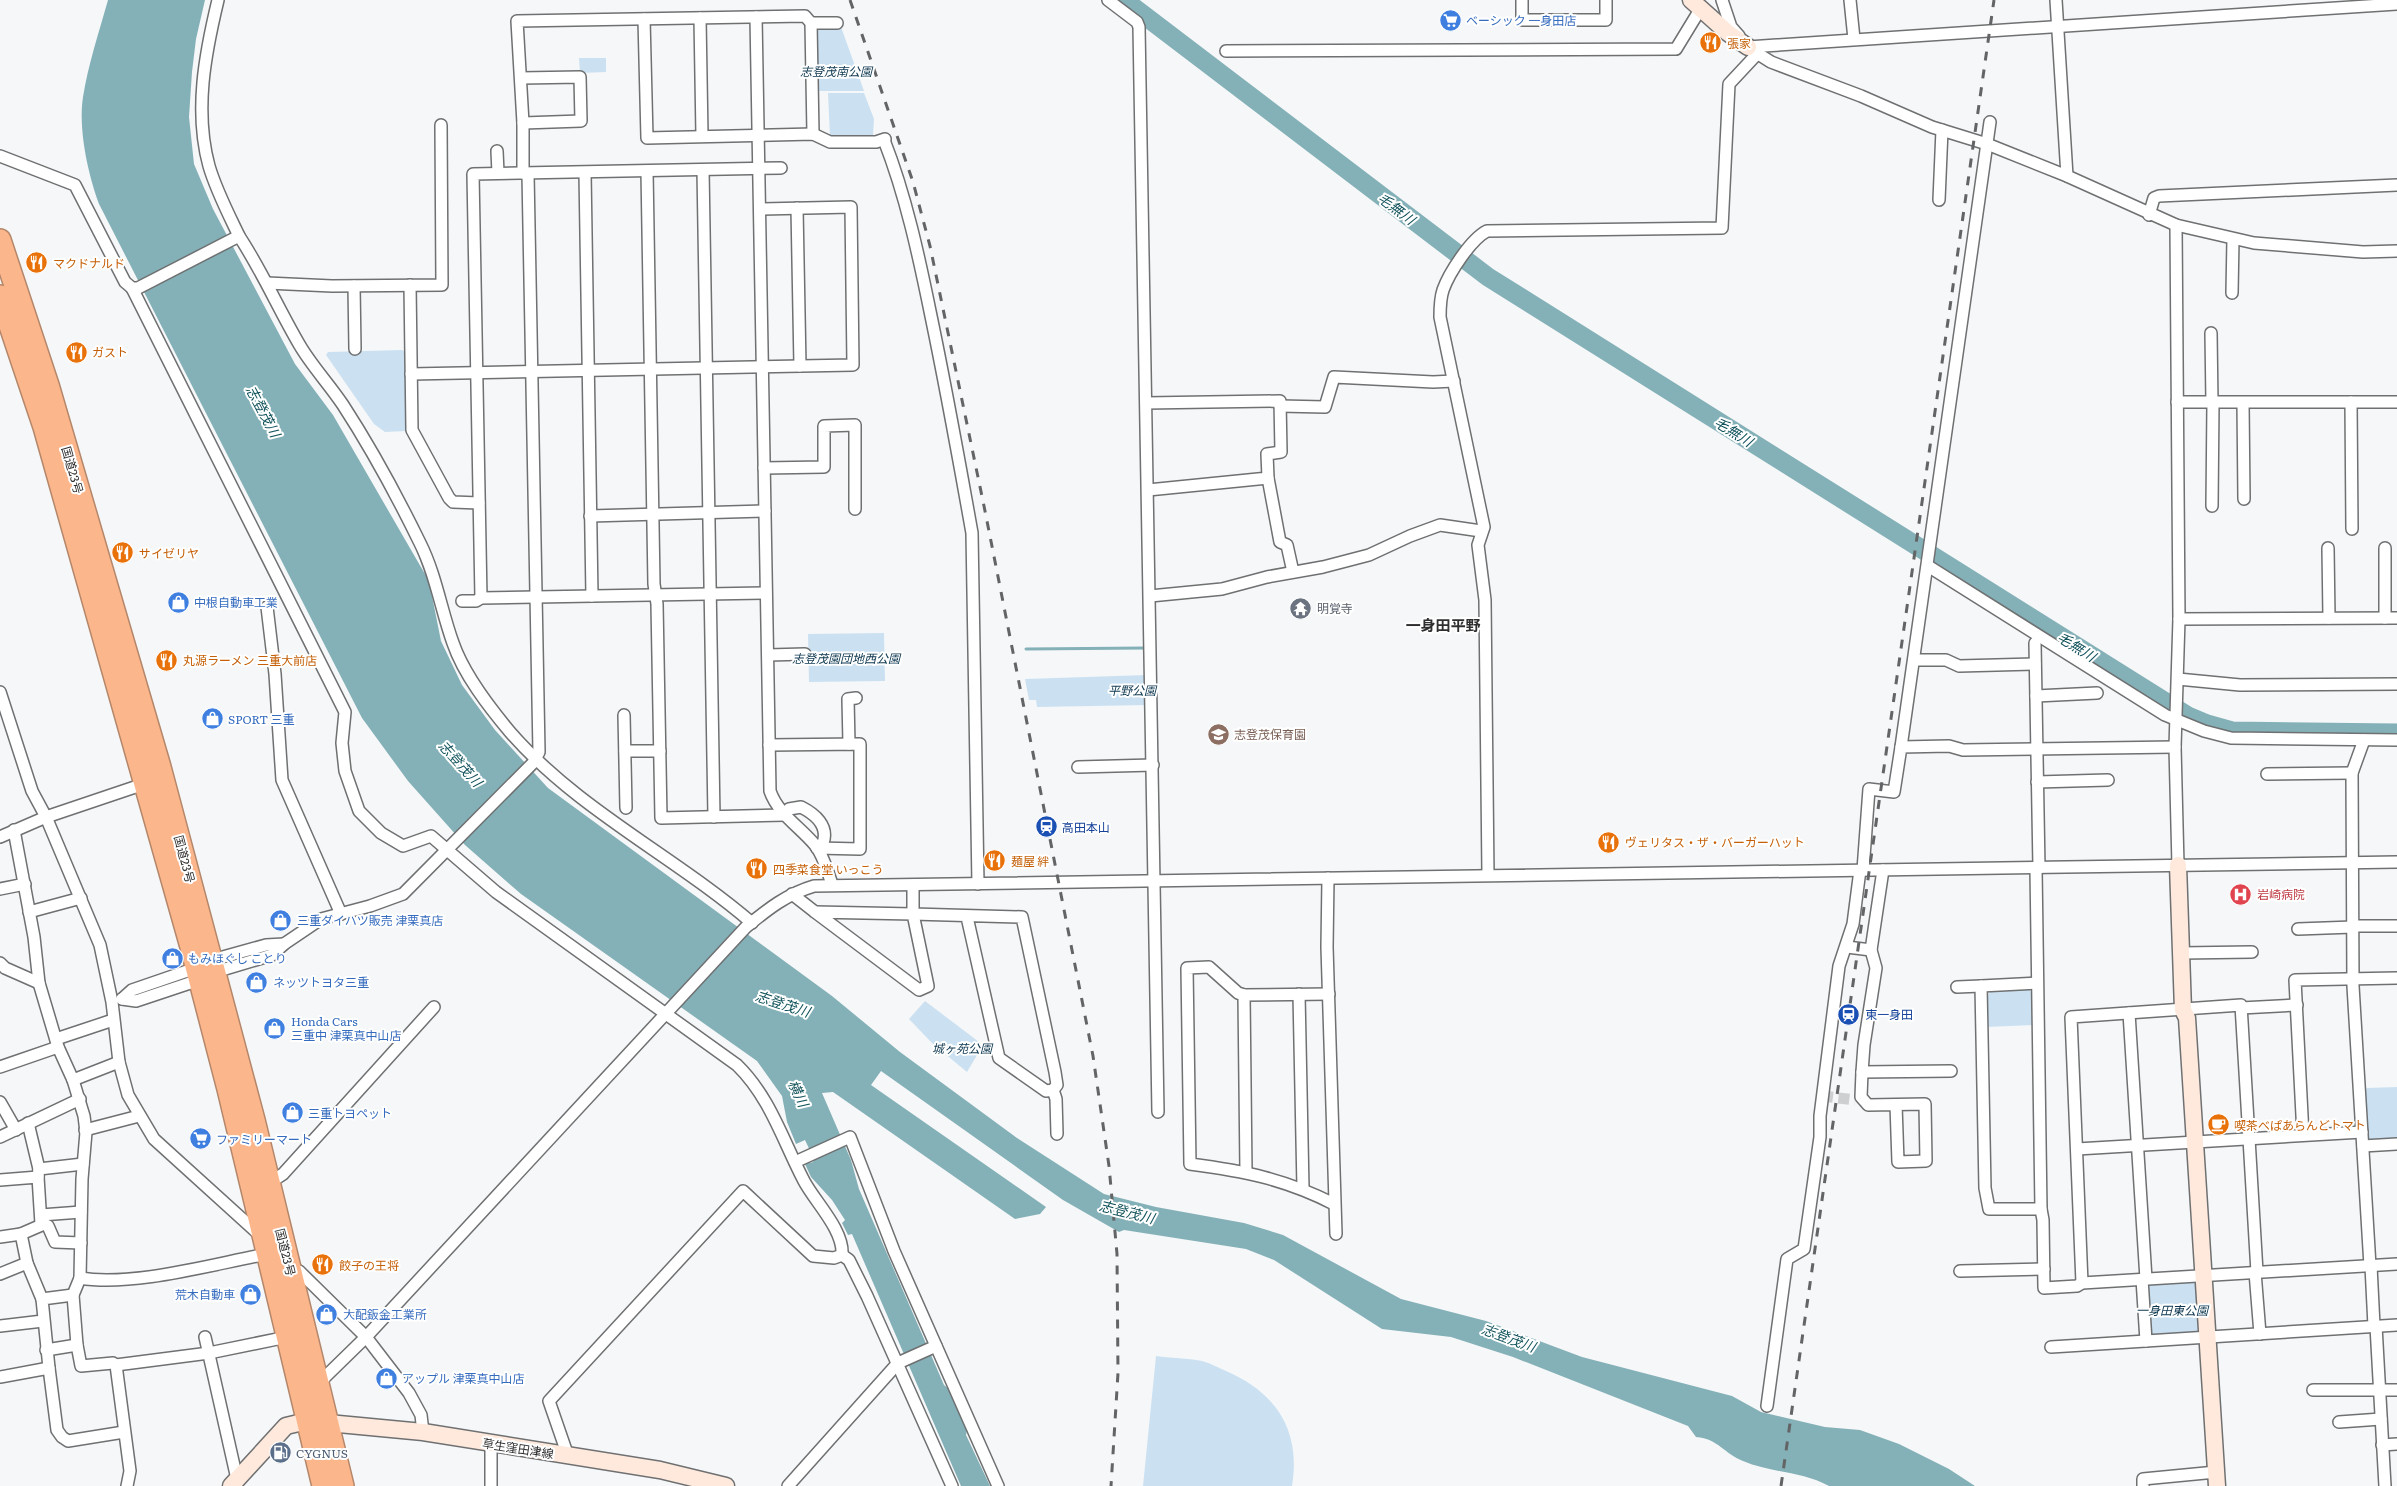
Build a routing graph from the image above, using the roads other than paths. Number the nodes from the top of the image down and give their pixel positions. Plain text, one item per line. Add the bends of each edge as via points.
1 (218, 0) edge
2 (1108, 0) edge
3 (1522, 0) edge
4 (1606, 0) edge
5 (1722, 0) edge
6 (1850, 0) edge
7 (2056, 0) edge
8 (1696, 4) edge
9 (2397, 4) edge
10 (756, 17) junction
11 (700, 18) junction
12 (644, 19) junction
13 (837, 23) dead end
14 (811, 24) junction
15 (2058, 27) junction
16 (1730, 30) junction
17 (1854, 40) junction
18 (1226, 50) dead end
19 (1753, 50) junction
20 (521, 78) junction
21 (1990, 122) dead end
22 (523, 123) junction
23 (441, 125) dead end
24 (1942, 130) junction
25 (813, 134) junction
26 (758, 135) junction
27 (702, 136) junction
28 (1987, 144) junction
29 (497, 152) dead end
30 (0, 156) edge
31 (759, 168) junction
32 (781, 168) dead end
33 (703, 170) junction
34 (647, 171) junction
35 (585, 172) junction
36 (498, 173) junction
37 (525, 173) junction
38 (2067, 176) junction
39 (2397, 186) edge
40 (1939, 200) dead end
41 (797, 208) junction
42 (760, 209) junction
43 (2149, 214) junction
44 (2176, 225) junction
45 (237, 237) junction
46 (2233, 239) junction
47 (0, 240) edge
48 (2397, 250) edge
49 (267, 283) junction
50 (410, 285) junction
51 (354, 286) junction
52 (135, 288) junction
53 (2232, 293) dead end
54 (0, 296) edge
55 (2211, 333) dead end
56 (355, 349) dead end
57 (800, 366) junction
58 (762, 367) junction
59 (706, 368) junction
60 (650, 369) junction
61 (588, 370) junction
62 (532, 372) junction
63 (477, 373) junction
64 (411, 374) junction
65 (1454, 381) junction
66 (2177, 402) junction
67 (2351, 402) junction
68 (2397, 402) edge
69 (1146, 403) junction
70 (2212, 403) junction
71 (2243, 403) junction
72 (1280, 406) junction
73 (764, 468) junction
74 (1268, 478) junction
75 (1148, 490) junction
76 (2244, 499) dead end
77 (479, 503) junction
78 (2212, 506) dead end
79 (855, 509) dead end
80 (765, 511) junction
81 (709, 513) junction
82 (652, 514) junction
83 (590, 516) junction
84 (2352, 529) dead end
85 (1481, 531) junction
86 (2328, 548) dead end
87 (2385, 548) dead end
88 (1928, 565) junction
89 (1293, 572) junction
90 (766, 593) junction
91 (710, 594) junction
92 (656, 595) junction
93 (592, 596) junction
94 (1150, 596) junction
95 (536, 597) junction
96 (481, 598) junction
97 (462, 601) dead end
98 (267, 608) dead end
99 (2329, 618) junction
100 (2385, 618) junction
101 (2397, 618) edge
102 (2179, 619) junction
103 (2035, 643) dead end
104 (805, 654) dead end
105 (768, 656) junction
106 (1914, 660) junction
107 (2035, 664) junction
108 (2178, 679) junction
109 (2397, 684) edge
110 (0, 692) edge
111 (2097, 693) dead end
112 (2036, 696) junction
113 (856, 698) dead end
114 (836, 708) dead end
115 (848, 708) junction
116 (624, 716) dead end
117 (2176, 719) junction
118 (2364, 740) junction
119 (2397, 740) edge
120 (850, 744) junction
121 (769, 745) junction
122 (1901, 747) junction
123 (2175, 747) junction
124 (2037, 749) junction
125 (625, 751) junction
126 (660, 751) junction
127 (534, 760) junction
128 (1153, 765) junction
129 (1078, 767) dead end
130 (2267, 774) dead end
131 (2352, 774) junction
132 (2108, 780) dead end
133 (2037, 782) junction
134 (144, 784) junction
135 (626, 808) dead end
136 (785, 815) junction
137 (46, 817) junction
138 (714, 817) junction
139 (14, 830) junction
140 (0, 838) edge
141 (817, 848) junction
142 (447, 850) junction
143 (2353, 862) junction
144 (2397, 862) edge
145 (2178, 865) junction
146 (2037, 868) junction
147 (1861, 870) junction
148 (1883, 870) junction
149 (1488, 875) junction
150 (1328, 878) junction
151 (1154, 881) junction
152 (25, 884) junction
153 (832, 884) junction
154 (913, 884) junction
155 (978, 884) junction
156 (0, 890) edge
157 (792, 894) junction
158 (80, 898) junction
159 (30, 912) junction
160 (815, 912) junction
161 (340, 914) junction
162 (913, 914) junction
163 (967, 917) junction
164 (749, 925) junction
165 (2397, 926) edge
166 (2353, 927) junction
167 (2298, 929) dead end
168 (1847, 947) junction
169 (1871, 950) junction
170 (2252, 952) dead end
171 (2181, 953) junction
172 (2, 966) edge
173 (205, 970) junction
174 (2354, 978) junction
175 (2397, 978) edge
176 (39, 983) junction
177 (2037, 983) junction
178 (1981, 986) junction
179 (1957, 987) dead end
180 (1299, 994) junction
181 (1329, 994) junction
182 (1244, 995) junction
183 (117, 1000) junction
184 (2296, 1005) junction
185 (434, 1008) dead end
186 (2241, 1008) junction
187 (2183, 1010) junction
188 (667, 1011) junction
189 (2129, 1014) junction
190 (113, 1020) junction
191 (57, 1043) junction
192 (119, 1062) junction
193 (0, 1067) edge
194 (1951, 1071) dead end
195 (1862, 1072) junction
196 (73, 1080) junction
197 (1053, 1090) junction
198 (80, 1099) junction
199 (1896, 1104) junction
200 (1, 1105) edge
201 (1158, 1112) dead end
202 (139, 1116) junction
203 (28, 1123) junction
204 (16, 1130) junction
205 (86, 1130) junction
206 (2362, 1132) junction
207 (1057, 1134) dead end
208 (2303, 1135) junction
209 (0, 1137) edge
210 (2249, 1138) junction
211 (2195, 1142) junction
212 (2397, 1144) edge
213 (2137, 1145) junction
214 (2363, 1146) junction
215 (2077, 1149) junction
216 (795, 1162) junction
217 (83, 1164) junction
218 (1246, 1172) junction
219 (39, 1173) junction
220 (0, 1180) edge
221 (269, 1183) junction
222 (1303, 1188) junction
223 (1334, 1204) junction
224 (2041, 1209) junction
225 (81, 1212) junction
226 (41, 1219) junction
227 (21, 1234) junction
228 (1336, 1234) dead end
229 (0, 1237) edge
230 (80, 1243) junction
231 (265, 1246) junction
232 (842, 1255) junction
233 (27, 1263) junction
234 (2397, 1264) edge
235 (2371, 1266) junction
236 (2044, 1269) junction
237 (299, 1271) dead end
238 (1960, 1271) dead end
239 (2256, 1272) junction
240 (0, 1274) edge
241 (2204, 1276) junction
242 (80, 1278) junction
243 (2144, 1279) junction
244 (2082, 1283) junction
245 (73, 1295) junction
246 (42, 1299) junction
247 (43, 1321) junction
248 (2397, 1325) edge
249 (0, 1326) edge
250 (2375, 1326) junction
251 (2260, 1334) junction
252 (205, 1336) dead end
253 (288, 1337) junction
254 (366, 1337) junction
255 (2208, 1337) junction
256 (2146, 1341) junction
257 (77, 1345) junction
258 (936, 1346) junction
259 (2051, 1347) dead end
260 (46, 1350) junction
261 (209, 1353) junction
262 (898, 1363) junction
263 (116, 1365) junction
264 (48, 1368) junction
265 (0, 1377) edge
266 (319, 1387) junction
267 (2313, 1390) dead end
268 (2397, 1390) edge
269 (2380, 1391) junction
270 (1767, 1406) dead end
271 (2381, 1419) junction
272 (317, 1421) junction
273 (2339, 1422) dead end
274 (124, 1432) junction
275 (423, 1432) junction
276 (491, 1444) junction
277 (2397, 1444) edge
278 (2382, 1446) junction
279 (568, 1456) junction
280 (2217, 1479) edge
281 (234, 1482) edge
282 (127, 1486) edge
283 (323, 1486) edge
284 (343, 1486) edge
285 (491, 1486) edge
286 (726, 1486) edge
287 (788, 1486) edge
288 (952, 1486) edge
289 (998, 1486) edge
290 (2143, 1486) edge
291 (2385, 1486) edge

1 - 45 street via 202,85 204,141 210,167
2 - 69 street via 1139,27
3 - 4 street via 1522,20 1606,20
5 - 16 street
6 - 17 street
7 - 15 street
8 - 16 street
8 - 18 street via 1676,49
9 - 15 street
10 - 11 street
10 - 14 street via 805,16
10 - 26 street
11 - 12 street
11 - 27 street
12 - 20 street via 516,21
12 - 27 street via 647,138
13 - 14 street
14 - 25 street
15 - 17 street
15 - 38 street
16 - 19 street
17 - 19 street
19 - 24 street via 1771,62
19 - 65 street via 1727,92 1722,228 1493,230 1482,234 1472,243 1447,280 1441,299 1440,317
20 - 22 street
20 - 22 street via 580,77 581,121
21 - 28 street
22 - 37 street
23 - 50 street via 442,284
24 - 28 street
24 - 40 street
25 - 26 street
25 - 155 street via 830,142 876,142 884,139 902,194 927,297 972,533
26 - 27 street
26 - 31 street
28 - 38 street
28 - 88 street
29 - 36 street
30 - 52 street via 75,185 125,282
31 - 32 street
31 - 33 street
31 - 42 street
33 - 34 street
33 - 59 street
34 - 35 street
34 - 60 street
35 - 37 street
35 - 61 street
36 - 37 street
36 - 63 street via 473,174
37 - 62 street
38 - 43 street
39 - 43 street via 2158,196 2154,198
41 - 42 street
41 - 57 street
41 - 57 street via 851,207 853,365
42 - 58 street
43 - 44 street
44 - 46 street
44 - 66 street
45 - 49 street
45 - 52 street
46 - 48 street via 2363,252
46 - 53 street
47 - 173 highway, 国道23号 via 48,385 160,767
49 - 51 street
49 - 127 street via 300,346 343,405 421,545 460,660 494,711
50 - 51 street
50 - 64 street
51 - 56 street
52 - 142 street via 345,712 342,743 345,771 358,811 403,846 431,836
54 - 134 highway, 国道23号 via 44,427
55 - 70 street
57 - 58 street
58 - 59 street
58 - 73 street
59 - 60 street
59 - 81 street
60 - 61 street
60 - 82 street
61 - 62 street
61 - 83 street
62 - 63 street
62 - 95 street
63 - 64 street
63 - 77 street
64 - 77 street via 412,430 449,498 453,502
65 - 72 street via 1416,382 1334,376 1325,407
65 - 85 street via 1484,527
66 - 70 street
66 - 102 street
67 - 68 street
67 - 71 street
67 - 84 street
69 - 72 street via 1280,401
69 - 75 street
70 - 71 street
70 - 78 street
71 - 76 street
72 - 74 street via 1281,452 1267,454
73 - 79 street via 824,467 824,426 855,425
73 - 80 street
74 - 75 street
74 - 89 street via 1280,542 1287,545
75 - 94 street
77 - 96 street
80 - 81 street
80 - 90 street
81 - 82 street
81 - 91 street
82 - 83 street
82 - 92 street
83 - 93 street
85 - 89 street via 1440,525 1369,555
85 - 149 street via 1478,545 1485,600
86 - 99 street
87 - 100 street
88 - 106 street
88 - 117 street
89 - 94 street via 1222,589
90 - 91 street
90 - 105 street
91 - 92 street
91 - 138 street
92 - 93 street
92 - 126 street
93 - 95 street
94 - 128 street
95 - 96 street
95 - 127 street via 539,752
96 - 97 street
98 - 161 street via 282,780
99 - 100 street
99 - 102 street
100 - 101 street
102 - 108 street
103 - 107 street
104 - 105 street
105 - 121 street
106 - 107 street via 1946,660 1959,666
106 - 122 street
107 - 112 street
108 - 109 street via 2240,685
108 - 117 street
110 - 137 street via 32,791
111 - 112 street
112 - 124 street
113 - 115 street via 848,699
114 - 115 street
115 - 120 street
116 - 125 street
117 - 118 street via 2231,738
117 - 123 street
118 - 119 street
118 - 131 street
120 - 121 street
120 - 141 street via 860,744 860,849
121 - 136 street via 770,791
122 - 124 street
122 - 147 street via 1894,792 1869,789
123 - 124 street
123 - 145 street
124 - 133 street
125 - 126 street
125 - 135 street
126 - 138 street via 661,818
127 - 142 street
127 - 164 street
128 - 129 street
128 - 151 street
130 - 131 street
131 - 143 street
132 - 133 street
133 - 146 street
134 - 137 street
134 - 173 highway, 国道23号
136 - 138 street
136 - 141 street
136 - 141 street via 795,807 816,816 825,838
137 - 139 street
137 - 158 street
139 - 140 street
139 - 152 street
141 - 153 street
142 - 161 street via 403,894
142 - 188 street via 496,892
143 - 144 street
143 - 145 street
143 - 166 street
145 - 146 street
145 - 171 street
146 - 148 street
146 - 177 street
147 - 148 street
147 - 149 street
147 - 168 street
148 - 169 street
149 - 150 street
150 - 151 street
150 - 181 street
151 - 155 street
151 - 201 street
152 - 156 street
152 - 159 street
153 - 154 street
153 - 157 street
154 - 155 street
154 - 162 street
157 - 160 street
157 - 164 street
158 - 159 street
158 - 183 street via 100,945
159 - 176 street
160 - 162 street
160 - 162 street via 919,990 928,986
161 - 173 street via 321,919 284,944 266,945
162 - 163 street
163 - 197 street via 999,1058 1046,1091
163 - 197 street via 1022,917 1055,1072
164 - 188 street
165 - 166 street
166 - 167 street
166 - 174 street
168 - 169 street
168 - 270 street via 1839,966 1804,1249 1787,1259
169 - 195 street via 1876,968
170 - 171 street
171 - 187 street
172 - 176 street
173 - 183 street via 136,1001
173 - 221 highway, 国道23号
173 - 231 highway, 国道23号 via 228,1089
174 - 175 street
174 - 184 street via 2296,980
174 - 206 street
176 - 191 street
177 - 178 street
177 - 224 street
178 - 179 street
178 - 224 street via 1985,1188 1989,1209
180 - 181 street
180 - 182 street
180 - 222 street
181 - 223 street
182 - 218 street
182 - 218 street via 1208,967 1187,968 1190,1164
183 - 190 street
184 - 186 street
184 - 208 street
185 - 221 street via 283,1174
186 - 187 street via 2241,1005
186 - 210 street
187 - 189 street
187 - 211 street via 2187,1018
188 - 216 street via 753,1080
188 - 254 street
189 - 213 street
189 - 215 street via 2070,1016
190 - 191 street
190 - 192 street
191 - 193 street
191 - 196 street
192 - 196 street
192 - 202 street via 128,1095
194 - 195 street
195 - 199 street via 1858,1098 1868,1105
196 - 198 street
197 - 207 street
198 - 203 street
198 - 205 street
199 - 199 street via 1925,1104 1926,1161 1898,1162
200 - 204 street
202 - 205 street
202 - 231 street via 154,1139
203 - 204 street
203 - 219 street
204 - 209 street
205 - 217 street
206 - 208 street
206 - 214 street
208 - 210 street
210 - 211 street
210 - 239 street
211 - 213 street
211 - 241 street
212 - 214 street
213 - 215 street
213 - 243 street
214 - 235 street
215 - 244 street
216 - 232 street via 804,1182 833,1225 843,1248
216 - 258 street via 850,1137 894,1251
217 - 219 street
217 - 225 street
218 - 222 street
219 - 220 street
219 - 226 street
221 - 266 highway, 国道23号
222 - 223 street
223 - 228 street
224 - 236 street
225 - 226 street
225 - 230 street
226 - 227 street
226 - 230 street via 55,1242
227 - 229 street
227 - 233 street
230 - 242 street
231 - 242 street via 154,1275 118,1280
231 - 253 highway, 国道23号
232 - 262 street via 849,1260
232 - 279 street via 834,1258 812,1256 743,1191 549,1401
233 - 240 street
233 - 246 street
234 - 235 street
235 - 239 street
235 - 250 street
236 - 238 street
236 - 244 street via 2044,1288
237 - 254 street
239 - 241 street
239 - 251 street
241 - 243 street
241 - 255 street
242 - 245 street
243 - 244 street
243 - 256 street
245 - 246 street
245 - 257 street
246 - 247 street
247 - 249 street
247 - 260 street
248 - 250 street
250 - 251 street
250 - 269 street
251 - 255 street
252 - 261 street
253 - 261 street
253 - 272 highway, 国道23号
254 - 266 street
254 - 275 street via 409,1393 421,1415
255 - 256 street
255 - 280 street
256 - 259 street
257 - 260 street
257 - 263 street via 81,1366
258 - 262 street
258 - 289 street
260 - 264 street
261 - 263 street
261 - 281 street
262 - 287 street
262 - 288 street
263 - 274 street
264 - 265 street
264 - 274 street via 57,1430 62,1437 68,1441
266 - 272 highway, 国道23号
267 - 269 street
268 - 269 street
269 - 271 street
271 - 273 street
271 - 278 street
272 - 275 street, 草生窪田津線
272 - 281 street via 286,1426
272 - 283 highway, 国道23号
272 - 284 highway, 国道23号
274 - 282 street via 130,1471
275 - 276 street, 草生窪田津線
276 - 279 street, 草生窪田津線
276 - 285 street
277 - 278 street
278 - 291 street
279 - 286 street, 草生窪田津線 via 660,1470
280 - 290 street via 2143,1479

